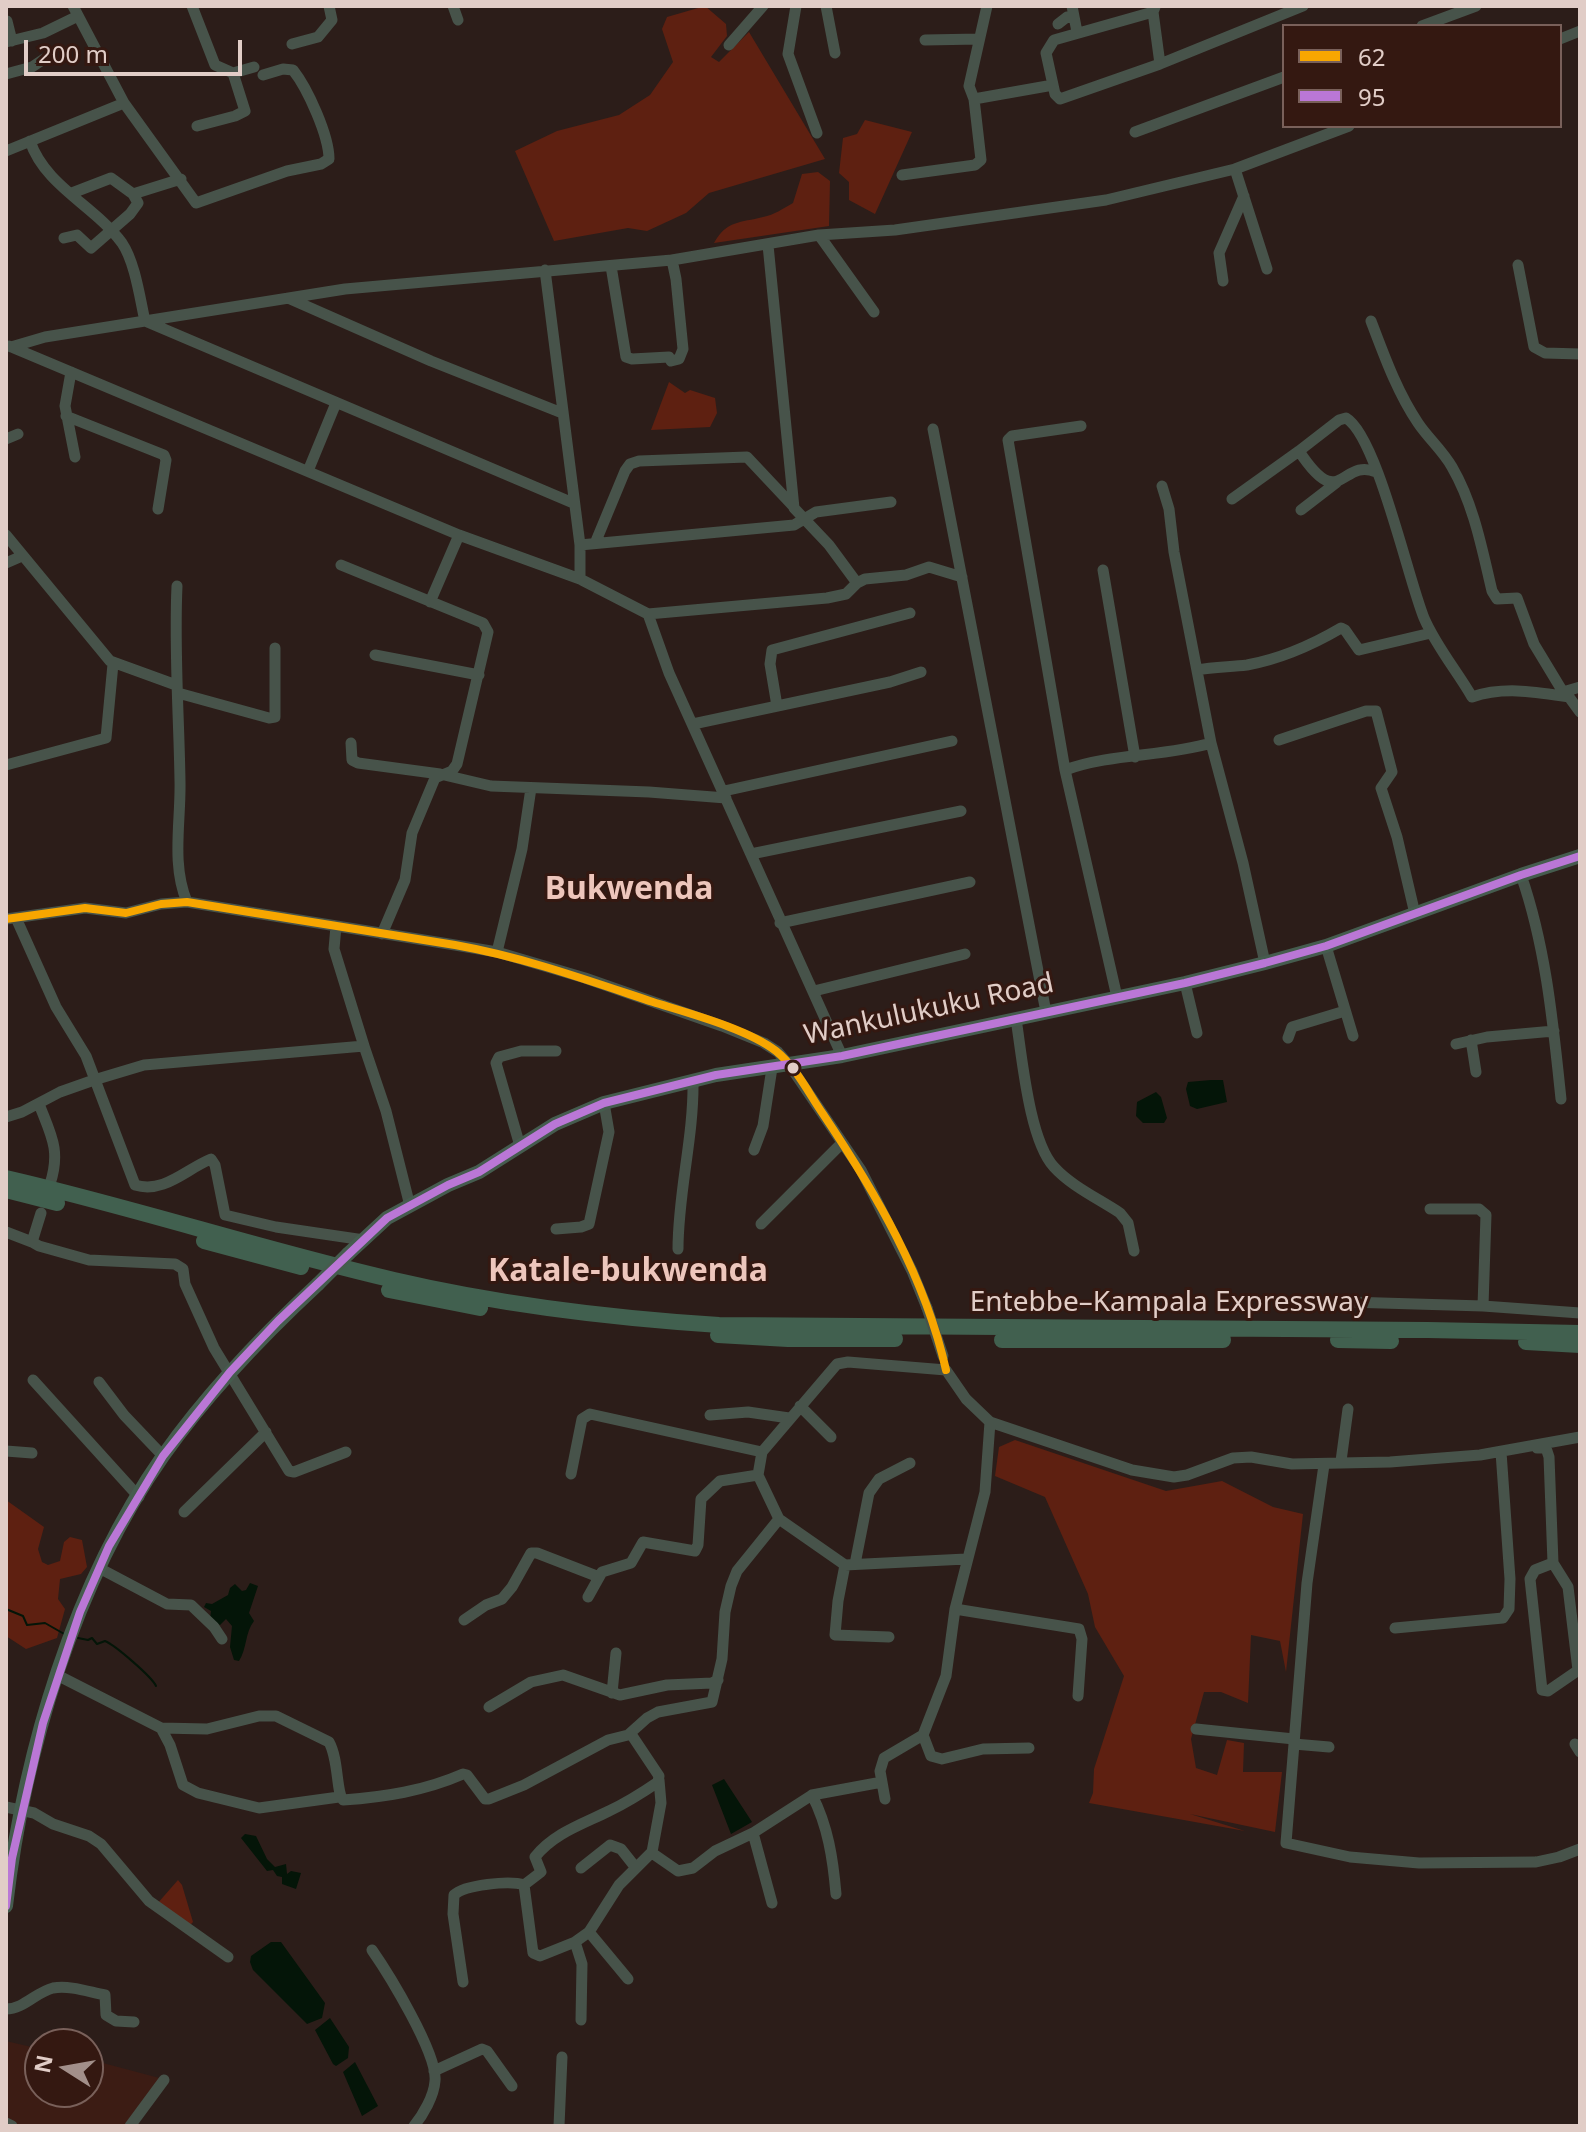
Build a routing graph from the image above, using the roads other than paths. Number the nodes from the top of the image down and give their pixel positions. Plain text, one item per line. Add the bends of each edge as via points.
1 (192, 6) edge
2 (329, 6) edge
3 (453, 6) edge
4 (763, 6) edge
5 (796, 6) edge
6 (826, 6) edge
7 (987, 6) edge
8 (1303, 6) edge
9 (1476, 6) edge
10 (1154, 9) edge
11 (76, 11) edge
12 (1073, 12) edge
13 (458, 20) dead end
14 (7, 21) edge
15 (1058, 24) dead end
16 (1427, 24) edge
17 (1077, 32) junction
18 (979, 39) junction
19 (925, 40) dead end
20 (9, 41) edge
21 (292, 44) dead end
22 (729, 45) dead end
23 (835, 53) dead end
24 (44, 59) dead end
25 (1160, 64) junction
26 (233, 73) junction
27 (6, 74) edge
28 (1282, 78) edge
29 (1053, 85) junction
30 (974, 99) junction
31 (124, 103) junction
32 (197, 126) dead end
33 (1344, 128) edge
34 (1135, 132) dead end
35 (817, 133) dead end
36 (30, 141) junction
37 (6, 151) edge
38 (1235, 169) junction
39 (902, 175) dead end
40 (180, 180) junction
41 (72, 193) junction
42 (133, 194) junction
43 (1244, 196) junction
44 (111, 232) junction
45 (819, 235) junction
46 (64, 238) dead end
47 (768, 245) junction
48 (672, 260) junction
49 (1518, 265) dead end
50 (611, 266) junction
51 (1267, 269) dead end
52 (545, 270) junction
53 (1223, 281) dead end
54 (288, 297) junction
55 (874, 312) dead end
56 (145, 321) junction
57 (1371, 321) dead end
58 (9, 346) edge
59 (1580, 354) edge
60 (71, 372) junction
61 (336, 403) junction
62 (562, 413) junction
63 (66, 416) junction
64 (1081, 426) dead end
65 (933, 429) dead end
66 (18, 434) dead end
67 (6, 439) edge
68 (1299, 451) junction
69 (75, 457) dead end
70 (308, 471) junction
71 (1376, 472) junction
72 (1336, 483) junction
73 (1162, 486) dead end
74 (1232, 499) dead end
75 (891, 502) dead end
76 (573, 503) junction
77 (794, 508) junction
78 (158, 509) dead end
79 (1301, 510) dead end
80 (805, 518) junction
81 (6, 535) edge
82 (459, 535) junction
83 (596, 541) junction
84 (580, 545) junction
85 (22, 556) junction
86 (6, 563) edge
87 (341, 565) dead end
88 (1103, 570) dead end
89 (962, 577) junction
90 (580, 579) junction
91 (857, 583) junction
92 (177, 586) dead end
93 (430, 602) junction
94 (910, 613) dead end
95 (648, 614) junction
96 (1431, 633) junction
97 (275, 648) dead end
98 (375, 655) dead end
99 (113, 664) junction
100 (1197, 670) junction
101 (921, 672) dead end
102 (479, 675) junction
103 (1580, 687) edge
104 (177, 689) junction
105 (1566, 694) junction
106 (777, 706) junction
107 (1580, 712) edge
108 (693, 724) junction
109 (1279, 740) dead end
110 (952, 741) dead end
111 (351, 743) dead end
112 (1211, 743) junction
113 (1135, 757) junction
114 (6, 765) edge
115 (1065, 770) junction
116 (440, 774) junction
117 (531, 788) junction
118 (725, 795) junction
119 (961, 811) dead end
120 (751, 854) junction
121 (1580, 856) edge
122 (1521, 875) junction
123 (970, 882) dead end
124 (187, 902) junction
125 (1415, 914) junction
126 (11, 918) edge
127 (780, 923) junction
128 (336, 926) junction
129 (382, 934) junction
130 (1326, 946) junction
131 (497, 952) junction
132 (965, 954) dead end
133 (1265, 963) junction
134 (1185, 983) junction
135 (814, 991) junction
136 (1117, 997) junction
137 (1345, 1011) junction
138 (1046, 1012) junction
139 (1016, 1019) junction
140 (1554, 1031) junction
141 (1197, 1033) dead end
142 (1353, 1036) dead end
143 (1288, 1038) dead end
144 (1471, 1040) junction
145 (1456, 1044) dead end
146 (364, 1046) junction
147 (556, 1051) dead end
148 (842, 1056) junction
149 (790, 1066) junction
150 (772, 1068) junction
151 (1476, 1072) dead end
152 (94, 1080) junction
153 (693, 1080) junction
154 (1561, 1099) dead end
155 (604, 1103) junction
156 (39, 1104) junction
157 (6, 1117) edge
158 (842, 1143) junction
159 (520, 1146) junction
160 (754, 1150) dead end
161 (6, 1178) edge
162 (50, 1184) dead end
163 (6, 1190) edge
164 (410, 1206) junction
165 (1430, 1209) dead end
166 (41, 1213) dead end
167 (761, 1224) dead end
168 (556, 1229) dead end
169 (6, 1232) edge
170 (364, 1240) junction
171 (32, 1242) junction
172 (678, 1249) dead end
173 (1134, 1251) dead end
174 (1304, 1304) dead end
175 (1483, 1306) junction
176 (1580, 1313) edge
177 (1580, 1333) edge
178 (1580, 1345) edge
179 (946, 1370) junction
180 (230, 1372) junction
181 (33, 1380) dead end
182 (99, 1382) dead end
183 (800, 1406) junction
184 (1348, 1409) dead end
185 (710, 1415) dead end
186 (789, 1418) junction
187 (990, 1422) junction
188 (266, 1432) junction
189 (831, 1437) dead end
190 (1580, 1437) edge
191 (1532, 1446) junction
192 (6, 1451) edge
193 (346, 1452) dead end
194 (762, 1452) junction
195 (1501, 1452) junction
196 (32, 1453) dead end
197 (163, 1456) junction
198 (1341, 1461) junction
199 (910, 1463) dead end
200 (1324, 1465) junction
201 (571, 1474) dead end
202 (758, 1475) junction
203 (139, 1497) junction
204 (184, 1512) dead end
205 (779, 1519) junction
206 (966, 1559) junction
207 (1553, 1563) junction
208 (850, 1564) junction
209 (99, 1568) junction
210 (599, 1577) junction
211 (588, 1597) dead end
212 (955, 1609) junction
213 (464, 1620) dead end
214 (1395, 1628) dead end
215 (889, 1637) dead end
216 (222, 1639) dead end
217 (616, 1653) dead end
218 (1579, 1669) edge
219 (57, 1675) junction
220 (718, 1680) junction
221 (612, 1693) junction
222 (1078, 1696) dead end
223 (489, 1707) dead end
224 (161, 1728) junction
225 (1196, 1729) dead end
226 (631, 1734) junction
227 (923, 1735) junction
228 (1294, 1742) junction
229 (1329, 1747) dead end
230 (1029, 1748) dead end
231 (659, 1780) junction
232 (882, 1782) junction
233 (812, 1795) junction
234 (339, 1797) junction
235 (885, 1799) dead end
236 (6, 1807) edge
237 (22, 1811) junction
238 (753, 1833) junction
239 (1580, 1849) edge
240 (652, 1853) junction
241 (581, 1868) dead end
242 (636, 1868) junction
243 (524, 1885) junction
244 (836, 1894) dead end
245 (772, 1903) dead end
246 (6, 1906) edge
247 (589, 1932) junction
248 (575, 1942) junction
249 (372, 1950) dead end
250 (228, 1957) dead end
251 (628, 1979) dead end
252 (463, 1982) dead end
253 (6, 2009) edge
254 (581, 2020) dead end
255 (134, 2022) dead end
256 (562, 2057) dead end
257 (434, 2071) junction
258 (164, 2080) dead end
259 (512, 2086) dead end
260 (6, 2123) edge
261 (12, 2126) edge
262 (130, 2126) edge
263 (414, 2126) edge
264 (559, 2126) edge

1 - 26 street via 212,62
2 - 21 street via 332,20 318,37
3 - 13 street
4 - 22 street
5 - 35 street via 788,54
6 - 23 street
7 - 18 street
8 - 25 street
9 - 16 street
10 - 17 street
10 - 25 street
11 - 20 street via 43,33
11 - 31 street
12 - 15 street
12 - 17 street
14 - 20 street
17 - 29 street via 1049,46
18 - 19 street
18 - 30 street via 969,86
24 - 27 street
25 - 29 street via 1060,99
26 - 32 street via 245,111
26 - 40 street via 293,70 312,103 329,159 196,203
28 - 34 street
29 - 30 street
30 - 39 street via 981,160
31 - 36 street
31 - 40 street
33 - 38 street
36 - 37 street
36 - 41 street via 44,169
38 - 43 street
38 - 45 street via 1106,200 895,230
40 - 42 street
41 - 42 street via 111,178
41 - 44 street
42 - 44 street via 138,203
43 - 51 street
43 - 53 street via 1219,253
44 - 46 street via 91,248 77,235
44 - 56 street via 131,262
45 - 47 street
45 - 55 street
47 - 48 street
47 - 77 street
48 - 50 street
48 - 50 street via 683,349 679,359 671,361 626,357
49 - 59 street via 1534,347 1545,353
50 - 52 street
52 - 54 street
52 - 62 street
54 - 56 street
54 - 62 street
56 - 58 street
56 - 61 street
57 - 105 street via 1416,420 1460,482 1492,591 1497,599 1517,598 1534,644
58 - 60 street
60 - 63 street
60 - 70 street
61 - 70 street
61 - 76 street
62 - 76 street
63 - 69 street
63 - 78 street via 165,456
64 - 115 street via 1008,440
65 - 89 street
66 - 67 street
68 - 71 street via 1346,418 1357,427
68 - 72 street via 1319,478
68 - 74 street
70 - 82 street
71 - 72 street via 1361,470
71 - 96 street
72 - 79 street
73 - 100 street
75 - 80 street
76 - 84 street
77 - 80 street
77 - 83 street via 747,457 639,461 625,471
80 - 83 street via 794,525
80 - 91 street
81 - 85 street
82 - 90 street
82 - 93 street
83 - 84 street
84 - 90 street
85 - 86 street
85 - 99 street
87 - 93 street
88 - 113 street
89 - 91 street via 929,567
89 - 138 street
90 - 95 street
91 - 95 street via 846,594 827,598
92 - 104 street
93 - 102 street via 487,627
94 - 106 street via 772,650
95 - 108 street
96 - 100 street via 1359,650 1341,628 1277,657
96 - 105 street via 1472,697 1490,691
97 - 104 street via 275,717
98 - 102 street
99 - 104 street
99 - 114 street via 106,738
100 - 112 street
101 - 106 street
102 - 116 street via 457,764
103 - 105 street
104 - 124 street via 178,869
105 - 107 street
106 - 108 street
108 - 118 street
109 - 125 street via 1376,711 1392,772 1381,788
110 - 118 street
111 - 116 street via 354,762
112 - 113 street
112 - 133 street
113 - 115 street
115 - 136 street
116 - 117 street via 491,786
116 - 129 street via 412,833 405,880
117 - 118 street
117 - 131 street
118 - 120 street
119 - 120 street
120 - 127 street
121 - 122 main road, Wankulukuku Road
122 - 125 main road, Wankulukuku Road
122 - 140 street via 1543,954
123 - 127 street
124 - 126 street via 126,913 85,908
124 - 128 street
125 - 130 main road, Wankulukuku Road
126 - 152 street
127 - 135 street
128 - 129 street
128 - 146 street via 334,949
129 - 131 street
130 - 133 main road, Wankulukuku Road
130 - 137 street
131 - 149 street via 722,1026 764,1043
132 - 135 street
133 - 134 main road, Wankulukuku Road
134 - 136 main road, Wankulukuku Road
134 - 141 street
135 - 148 street
136 - 138 main road, Wankulukuku Road
137 - 142 street
137 - 143 street via 1292,1027
138 - 139 main road, Wankulukuku Road
139 - 148 main road, Wankulukuku Road
139 - 173 street via 1044,1150 1054,1167 1120,1213 1132,1234
140 - 144 street
140 - 154 street
144 - 145 street
144 - 151 street
146 - 152 street via 144,1065
146 - 164 street
147 - 159 street via 510,1053 496,1063
148 - 149 main road, Wankulukuku Road
149 - 150 main road, Wankulukuku Road
149 - 158 street
150 - 153 main road, Wankulukuku Road
150 - 160 street
152 - 156 street
152 - 170 street via 135,1185 167,1184 211,1159 225,1215
153 - 155 main road, Wankulukuku Road
153 - 172 street
155 - 159 main road, Wankulukuku Road
155 - 168 street via 609,1132 589,1224
156 - 157 street
156 - 162 street via 56,1149
158 - 167 street
158 - 179 street, bridge via 912,1271
159 - 164 main road, Wankulukuku Road
161 - 177 highway, Entebbe–Kampala Expressway via 393,1280 623,1318 719,1325
163 - 178 highway, Entebbe–Kampala Expressway via 412,1295 613,1327 788,1339
164 - 170 main road, Wankulukuku Road via 387,1218
165 - 175 street via 1479,1209 1486,1215
166 - 171 street
169 - 171 street
170 - 180 main road, Wankulukuku Road, bridge
171 - 180 street via 89,1260 175,1264 183,1269 214,1348
174 - 175 street
175 - 176 street
179 - 183 street via 841,1362
179 - 187 street
180 - 188 street
180 - 197 main road, Wankulukuku Road
181 - 203 street
182 - 197 street
183 - 186 street
183 - 189 street
184 - 198 street
185 - 186 street via 748,1412
186 - 194 street
187 - 200 street via 1132,1470 1166,1476 1187,1475 1233,1458
187 - 206 street via 985,1492
188 - 193 street via 289,1471
188 - 204 street
190 - 191 street
191 - 195 street
191 - 207 street via 1546,1448 1549,1457
192 - 196 street
194 - 201 street via 590,1414 582,1419
194 - 202 street
195 - 198 street
195 - 214 street via 1509,1609 1503,1618
197 - 203 main road, Wankulukuku Road
198 - 200 street
199 - 208 street via 879,1479 869,1493
200 - 228 street via 1307,1583
202 - 205 street
202 - 210 street via 720,1481 701,1499 695,1551 643,1542 631,1563
203 - 209 main road, Wankulukuku Road
205 - 208 street
205 - 220 street via 758,1541 731,1586
206 - 208 street
206 - 212 street
207 - 218 street via 1568,1587
207 - 218 street via 1535,1570 1530,1579 1542,1690
208 - 215 street via 838,1601 835,1635
209 - 216 street via 160,1602 191,1605
209 - 219 main road, Wankulukuku Road
210 - 211 street
210 - 213 street via 531,1553 502,1599
212 - 222 street via 1079,1629
212 - 227 street via 946,1676
217 - 221 street
219 - 224 street
219 - 237 main road, Wankulukuku Road
220 - 221 street
220 - 226 street via 712,1702 658,1712
221 - 223 street via 563,1675 531,1682
224 - 234 street via 183,1785 198,1793 259,1808
224 - 234 street via 207,1729 276,1716 329,1742 338,1767
225 - 228 street
226 - 231 street
226 - 234 street via 608,1740 489,1799 463,1774 408,1792
227 - 230 street via 931,1756 942,1759 983,1749
227 - 232 street via 884,1758
228 - 229 street
228 - 239 street via 1286,1843 1350,1857 1419,1863 1536,1862
231 - 240 street via 661,1803
231 - 243 street via 540,1850 535,1857 541,1872
232 - 233 street
232 - 235 street
233 - 238 street
233 - 244 street via 821,1812
236 - 237 street
237 - 246 main road, Wankulukuku Road
237 - 250 street via 101,1844 149,1901
238 - 240 street via 693,1868 678,1871
238 - 245 street
240 - 242 street
241 - 242 street via 610,1845 621,1849
242 - 247 street
243 - 248 street via 533,1953 540,1956
243 - 252 street via 461,1888 454,1895
247 - 248 street
247 - 251 street
248 - 254 street via 582,1964
249 - 257 street via 393,1980
253 - 255 street via 50,1989 68,1988 105,1995 106,2015
256 - 264 street
257 - 259 street via 482,2049
257 - 263 street via 424,2113
258 - 262 street
260 - 261 street

